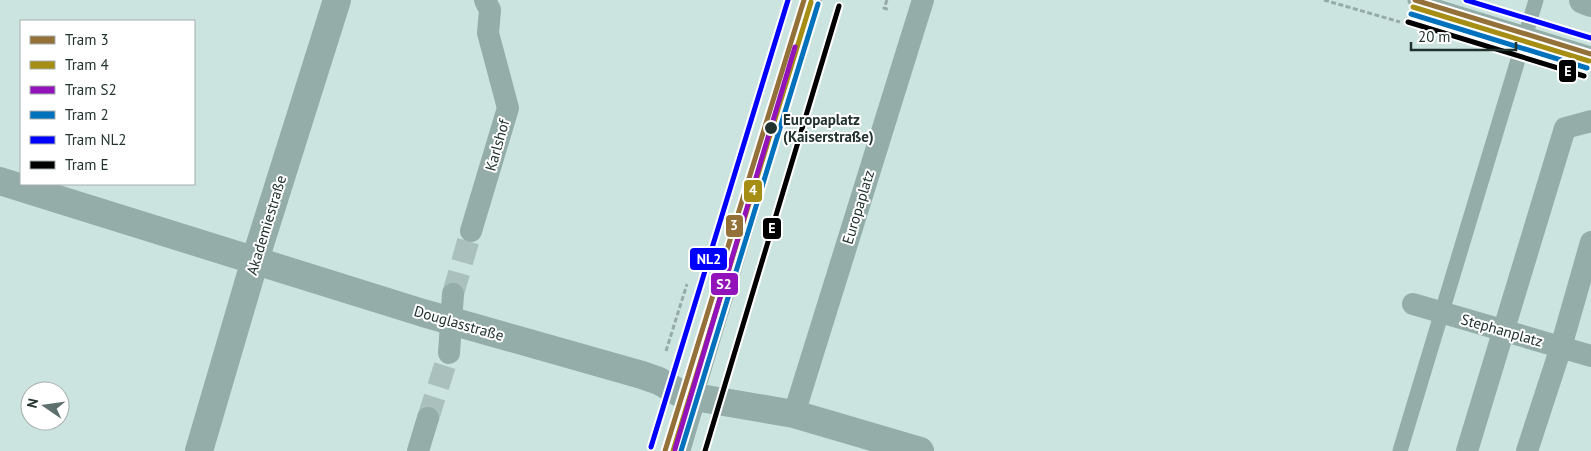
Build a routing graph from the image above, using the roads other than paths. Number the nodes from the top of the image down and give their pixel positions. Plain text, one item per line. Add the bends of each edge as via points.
1 (337, 0) edge
2 (485, 0) edge
3 (810, 0) edge
4 (922, 0) edge
5 (1415, 0) edge
6 (1536, 0) edge
7 (1583, 0) edge
8 (1591, 3) edge
9 (1526, 34) junction
10 (1591, 54) edge
11 (1591, 121) edge
12 (0, 181) edge
13 (472, 231) tunnel mouth
14 (1591, 242) edge
15 (254, 260) junction
16 (454, 294) tunnel mouth
17 (1414, 304) dead end
18 (1442, 312) junction
19 (451, 321) junction
20 (1503, 330) junction
21 (1561, 347) junction
22 (449, 353) tunnel mouth
23 (1591, 356) edge
24 (706, 374) dead end
25 (692, 397) junction
26 (794, 414) junction
27 (428, 418) tunnel mouth
28 (199, 451) edge
29 (418, 451) edge
30 (676, 451) edge
31 (920, 451) edge
32 (1400, 451) edge
33 (1467, 451) edge
34 (1527, 451) edge

1 - 15 street, Akademiestraße
2 - 13 street, Karlshof via 490,10 488,33 508,108
3 - 25 street
4 - 26 street, Europaplatz
5 - 9 lane
6 - 9 lane
7 - 8 street
9 - 10 lane
9 - 18 lane
11 - 20 street via 1566,128
12 - 15 street, Douglasstraße
14 - 21 street
15 - 19 street, Douglasstraße
15 - 28 street, Akademiestraße
16 - 19 street
17 - 18 street, Stephanplatz
18 - 20 street, Stephanplatz
18 - 32 lane
19 - 22 street
19 - 25 street, Douglasstraße via 642,374
20 - 21 street, Stephanplatz
20 - 33 street
21 - 23 street, Stephanplatz
21 - 34 street
24 - 25 lane
25 - 26 street, Douglasstraße
25 - 30 street
26 - 31 street, Douglasstraße
27 - 29 street

